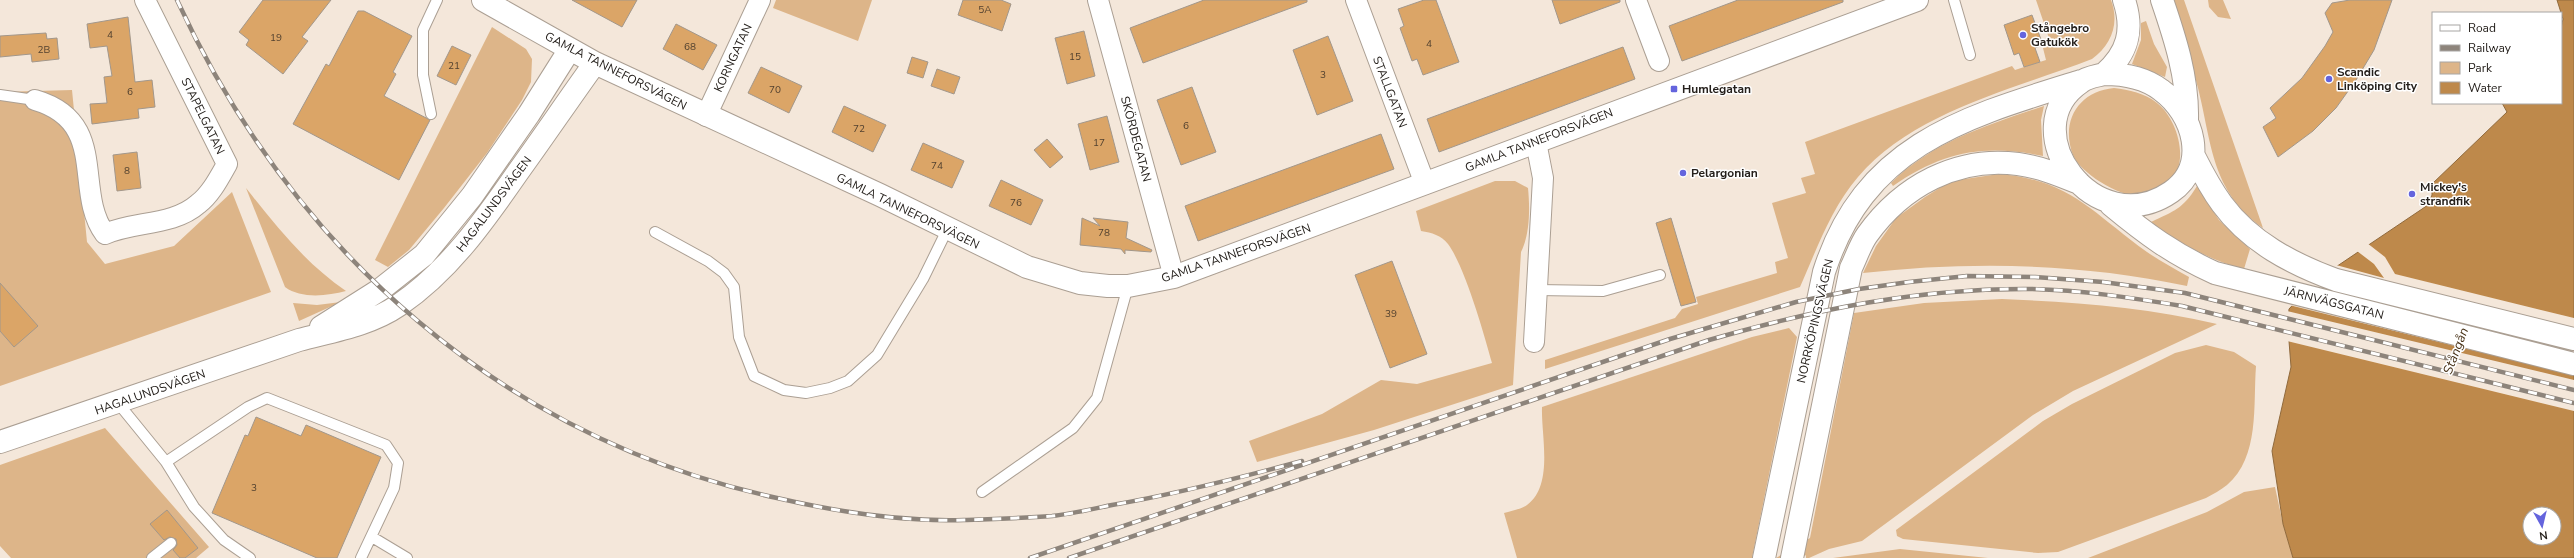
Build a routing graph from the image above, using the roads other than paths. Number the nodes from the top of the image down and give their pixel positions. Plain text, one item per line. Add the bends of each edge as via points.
1 (145, 0) edge
2 (437, 0) edge
3 (483, 0) edge
4 (760, 0) edge
5 (1356, 0) edge
6 (1636, 0) edge
7 (1917, 0) edge
8 (1954, 0) edge
9 (2124, 0) edge
10 (2162, 0) edge
11 (1099, 1) edge
12 (570, 49) junction
13 (1970, 55) dead end
14 (1659, 61) dead end
15 (595, 62) junction
16 (2104, 74) junction
17 (2081, 81) junction
18 (0, 95) edge
19 (35, 100) joint
20 (431, 114) dead end
21 (706, 116) junction
22 (2188, 119) junction
23 (1536, 142) junction
24 (2194, 156) junction
25 (2079, 183) junction
26 (1425, 184) junction
27 (2112, 205) junction
28 (947, 230) junction
29 (655, 232) dead end
30 (1660, 275) dead end
31 (1174, 277) junction
32 (1128, 286) junction
33 (1537, 290) junction
34 (2574, 339) edge
35 (299, 340) junction
36 (1534, 342) dead end
37 (2574, 364) edge
38 (118, 403) junction
39 (0, 442) edge
40 (166, 462) junction
41 (982, 492) dead end
42 (372, 536) junction
43 (171, 543) dead end
44 (152, 558) edge
45 (250, 558) edge
46 (361, 558) edge
47 (408, 558) edge
48 (1764, 558) edge
49 (1792, 558) edge

1 - 19 street, STAPELGATAN via 227,164 210,192 198,204 173,218 122,227 105,234 96,222 89,168 80,136 69,119 51,105
2 - 20 lane via 423,30 423,75
3 - 12 main road, GAMLA TANNEFORSVÄGEN
4 - 21 street, KORNGATAN
5 - 26 street, STALLGATAN
6 - 14 street
7 - 23 main road, GAMLA TANNEFORSVÄGEN
8 - 13 lane
9 - 16 main road via 2129,17 2129,36 2120,56
10 - 22 main road via 2180,64
11 - 31 street, SKÖRDEGATAN
12 - 15 main road, GAMLA TANNEFORSVÄGEN
12 - 35 main road, HAGALUNDSVÄGEN via 530,114 472,196 424,255 381,289
15 - 21 main road, GAMLA TANNEFORSVÄGEN
15 - 35 main road, HAGALUNDSVÄGEN via 491,211 441,270 398,306 374,318 348,328
16 - 17 main road
16 - 22 main road via 2124,74 2149,83 2176,102
17 - 25 main road via 2058,112 2054,132 2057,151
17 - 48 main road, NORRKÖPINGSVÄGEN via 1981,114 1940,131 1894,164 1866,191 1845,221 1832,247 1824,272
18 - 19 lane
21 - 28 main road, GAMLA TANNEFORSVÄGEN via 860,186
22 - 24 main road
23 - 26 main road, GAMLA TANNEFORSVÄGEN
23 - 33 street via 1543,178
24 - 27 main road via 2188,172 2176,188 2159,201 2136,205
24 - 34 main road, JÄRNVÄGSGATAN via 2221,203 2253,236 2307,270 2336,280
25 - 27 main road
25 - 49 main road, NORRKÖPINGSVÄGEN via 2044,169 2020,164 1995,162 1952,169 1908,192 1888,210 1866,236 1851,268
26 - 31 main road, GAMLA TANNEFORSVÄGEN
27 - 37 main road, JÄRNVÄGSGATAN via 2146,234 2180,257 2215,273
28 - 29 lane via 923,278 877,355 848,381 806,393 784,390 754,376 739,337 734,287 724,273
28 - 32 main road, GAMLA TANNEFORSVÄGEN via 1027,268 1057,278 1080,283
30 - 33 lane via 1603,291
31 - 32 main road, GAMLA TANNEFORSVÄGEN
32 - 41 lane via 1097,398 1073,428
33 - 36 street
35 - 38 main road, HAGALUNDSVÄGEN
38 - 39 main road, HAGALUNDSVÄGEN
38 - 40 lane
40 - 42 lane via 248,407 267,398 386,445 398,463 394,488
40 - 45 lane via 194,507 224,540
42 - 46 lane
42 - 47 lane
43 - 44 lane

